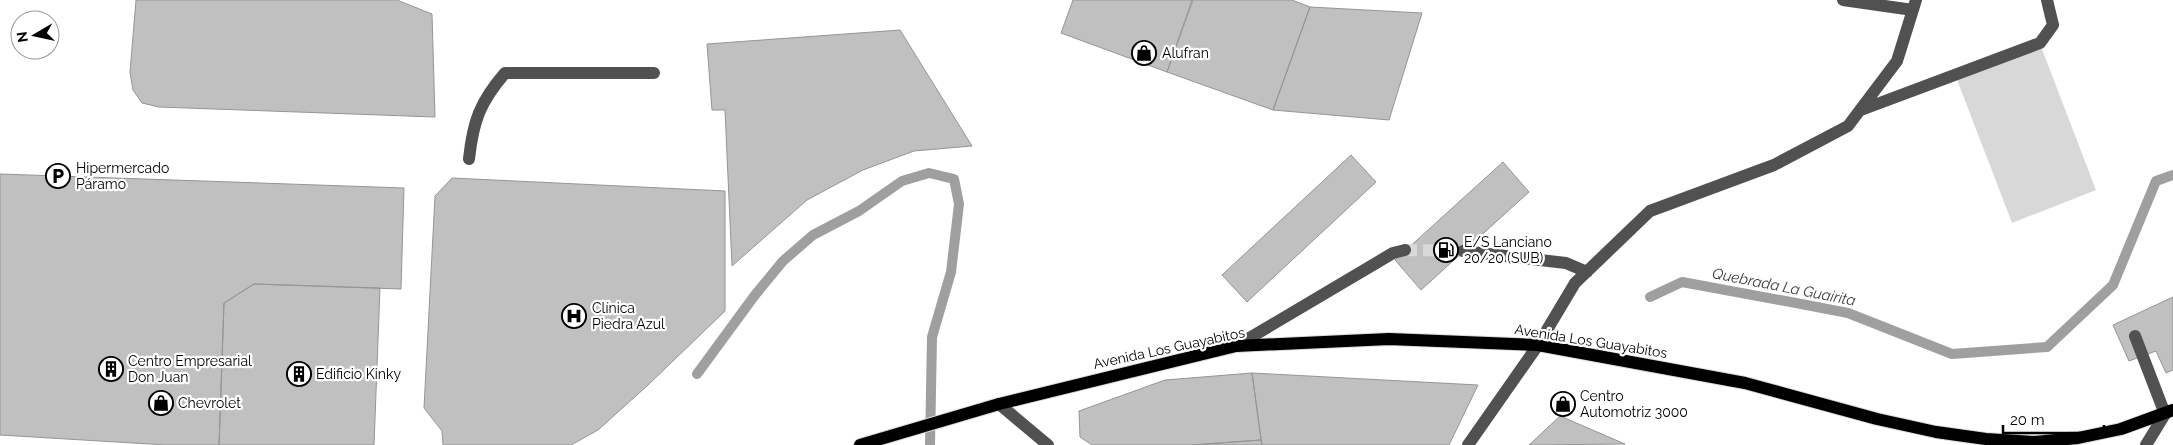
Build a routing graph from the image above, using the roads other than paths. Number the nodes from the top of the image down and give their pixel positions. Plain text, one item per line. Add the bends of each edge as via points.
1 (1843, 0) edge
2 (2047, 0) edge
3 (1914, 5) edge
4 (654, 73) dead end
5 (1860, 110) junction
6 (469, 159) dead end
7 (1405, 250) tunnel mouth
8 (1464, 251) tunnel mouth
9 (1587, 272) junction
10 (2135, 336) dead end
11 (1538, 345) junction
12 (1236, 346) junction
13 (999, 404) junction
14 (2169, 412) edge
15 (865, 444) edge
16 (1048, 445) edge
17 (1468, 445) edge
18 (2146, 445) edge

1 - 3 street
2 - 5 street via 2053,26 2040,43
3 - 5 street via 1898,61
4 - 6 street via 505,73 487,93 472,129
5 - 9 street via 1848,126 1774,165 1650,211
7 - 12 street via 1393,253
8 - 9 street via 1566,263
9 - 11 street via 1575,283
10 - 14 street
11 - 12 main road, Avenida Los Guayabitos via 1389,339
11 - 14 main road, Avenida Los Guayabitos via 1745,382 1886,421 1986,440 2035,442 2078,438 2121,429
11 - 17 street
12 - 13 main road, Avenida Los Guayabitos
13 - 15 main road, Avenida Los Guayabitos
13 - 16 street
14 - 18 street

